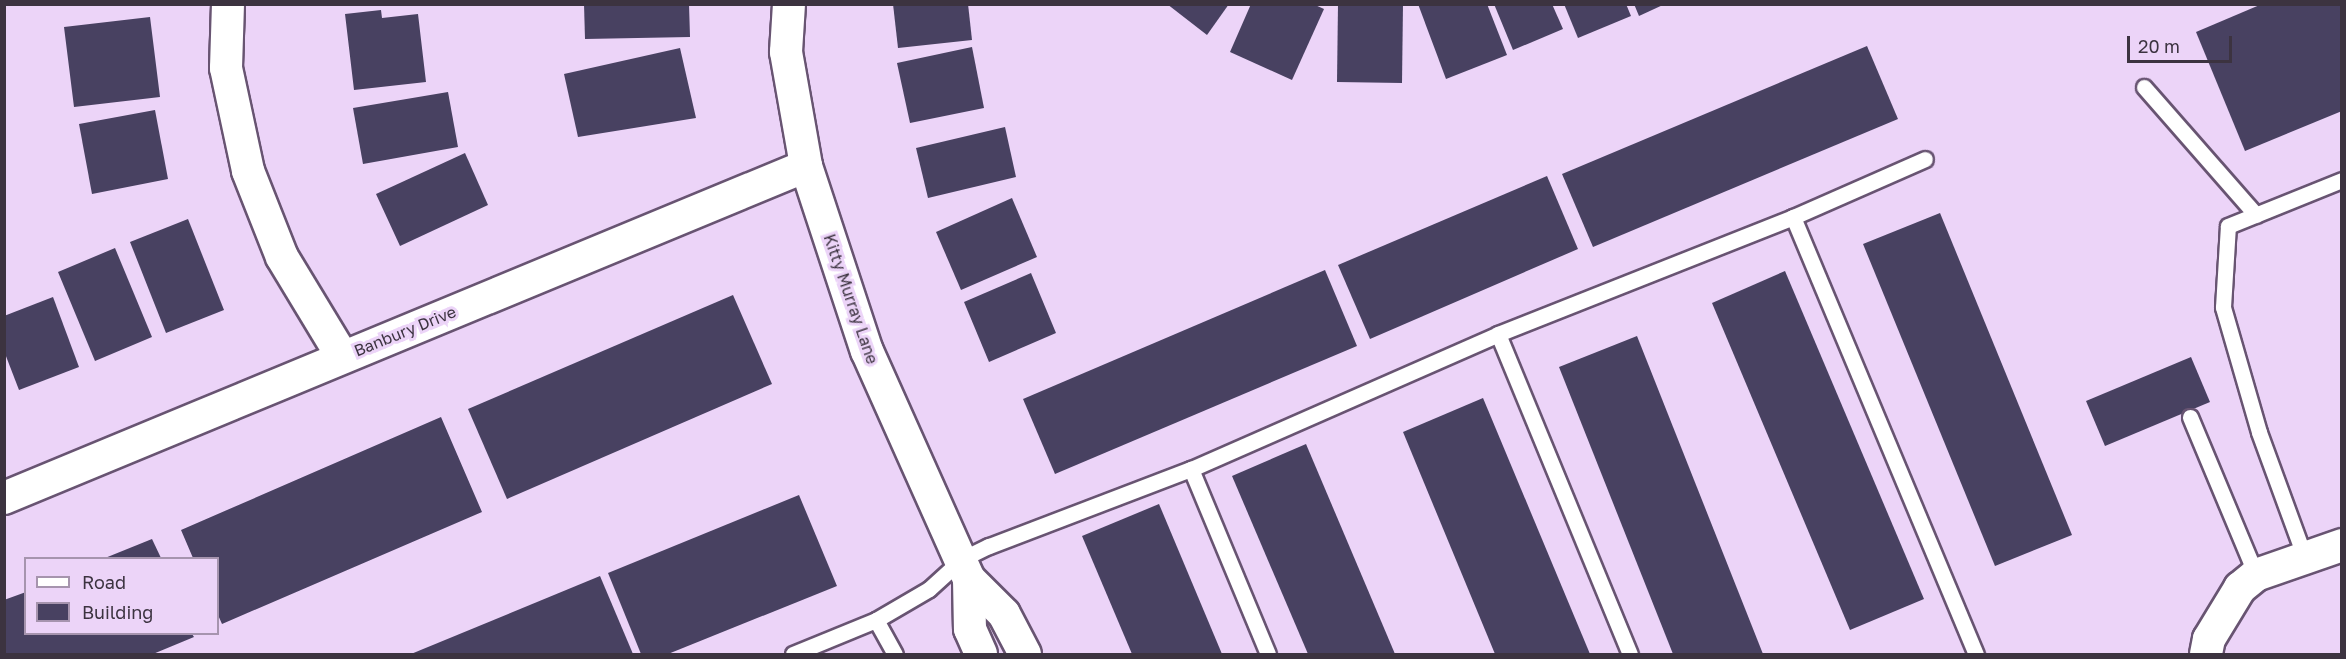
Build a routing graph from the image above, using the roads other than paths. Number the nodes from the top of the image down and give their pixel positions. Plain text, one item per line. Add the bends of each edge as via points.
1 (228, 4) edge
2 (789, 4) edge
3 (2144, 87) dead end
4 (1925, 159) dead end
5 (806, 165) junction
6 (2342, 180) edge
7 (2256, 215) junction
8 (1793, 217) junction
9 (1498, 334) junction
10 (342, 356) junction
11 (2190, 417) dead end
12 (1191, 469) junction
13 (4, 498) edge
14 (2342, 545) edge
15 (2305, 558) junction
16 (965, 569) junction
17 (2256, 575) junction
18 (876, 620) junction
19 (793, 654) edge
20 (895, 654) edge
21 (981, 654) edge
22 (1025, 654) edge
23 (1268, 654) edge
24 (1630, 654) edge
25 (1976, 654) edge
26 (2206, 654) edge

1 - 10 street via 226,68 248,171 282,257
2 - 5 street, Kitty Murray Lane via 786,52
3 - 7 lane
4 - 8 lane
5 - 10 street, Banbury Drive
5 - 16 street, Kitty Murray Lane via 867,351
6 - 7 lane
7 - 15 lane via 2228,226 2223,307 2259,432
8 - 9 lane
8 - 25 lane
9 - 12 lane
9 - 24 lane
10 - 13 street, Banbury Drive
11 - 17 lane
12 - 16 lane
12 - 23 lane
14 - 15 street
15 - 17 street
16 - 18 lane
16 - 21 street, Kitty Murray Lane via 970,629
16 - 22 street, Kitty Murray Lane via 1004,614
17 - 26 street via 2240,588 2209,639
18 - 19 lane
18 - 20 lane

